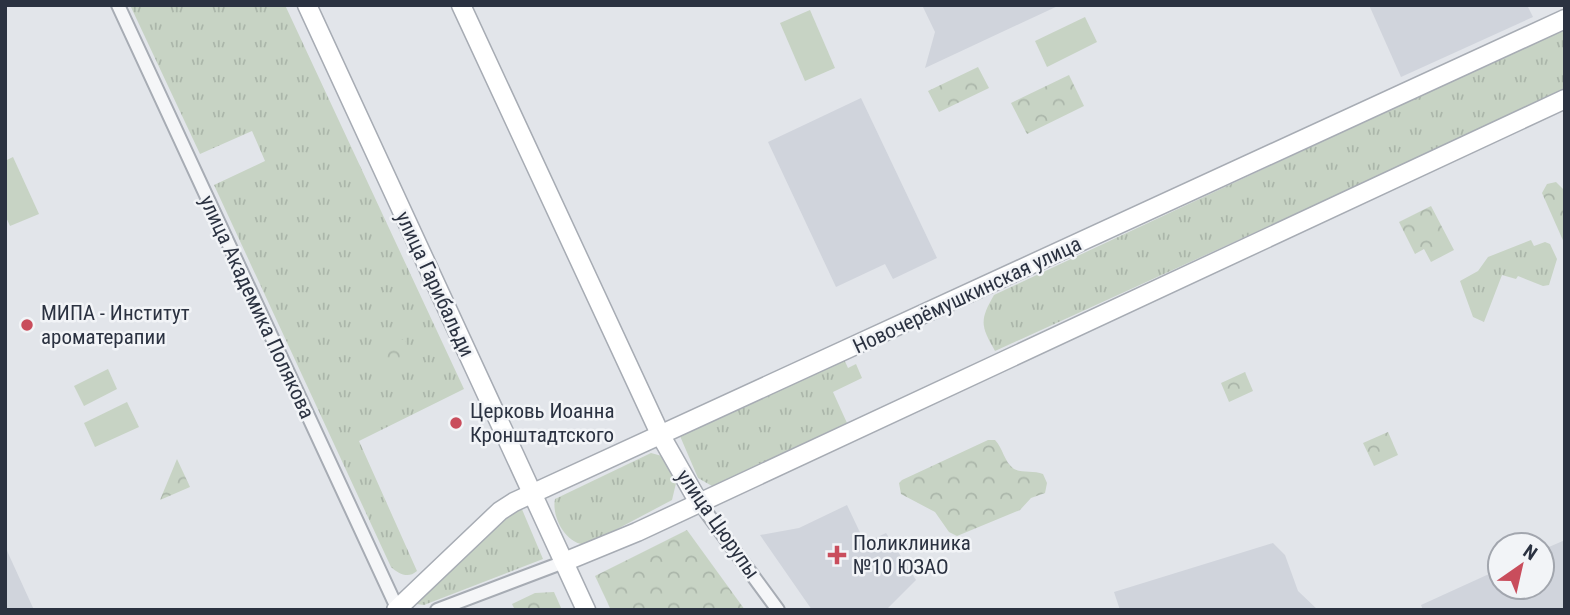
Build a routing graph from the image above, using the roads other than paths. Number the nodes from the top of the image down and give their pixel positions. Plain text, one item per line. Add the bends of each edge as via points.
1 (118, 5) edge
2 (307, 5) edge
3 (461, 5) edge
4 (1565, 19) edge
5 (1565, 99) edge
6 (661, 436) junction
7 (532, 494) junction
8 (698, 501) junction
9 (564, 562) junction
10 (397, 609) edge
11 (437, 610) edge
12 (586, 610) edge
13 (778, 610) edge

1 - 10 street, улица Академика Полякова
2 - 7 street, улица Гарибальди
3 - 6 street
4 - 6 street, Новочерёмушкинская улица
5 - 8 street
6 - 7 street, Новочерёмушкинская улица
6 - 8 street, улица Цюрупы
7 - 9 street, улица Гарибальди
7 - 10 street, Новочерёмушкинская улица via 500,511
8 - 9 street
8 - 13 street, улица Цюрупы
9 - 11 street
9 - 12 street, улица Гарибальди

